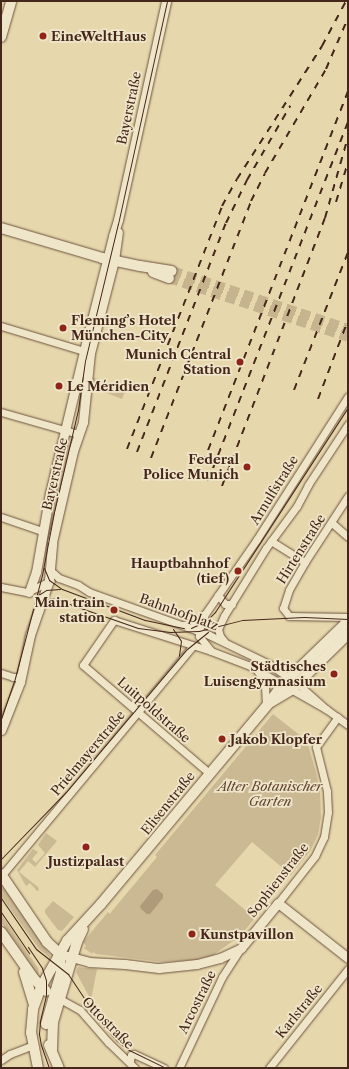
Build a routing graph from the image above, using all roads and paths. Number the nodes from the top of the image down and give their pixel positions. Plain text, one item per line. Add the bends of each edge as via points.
1 (12, 1) edge
2 (166, 1) edge
3 (1, 37) edge
4 (1, 228) edge
5 (110, 260) junction
6 (171, 274) tunnel mouth
7 (1, 326) edge
8 (84, 351) junction
9 (348, 396) edge
10 (1, 412) edge
11 (348, 424) edge
12 (65, 430) junction
13 (78, 434) junction
14 (348, 496) edge
15 (1, 517) edge
16 (332, 523) junction
17 (42, 531) junction
18 (348, 537) edge
19 (272, 541) junction
20 (305, 562) junction
21 (50, 570) junction
22 (59, 578) junction
23 (44, 584) junction
24 (1, 587) edge
25 (29, 592) junction
26 (218, 595) junction
27 (232, 604) junction
28 (205, 614) junction
29 (348, 617) edge
30 (348, 621) edge
31 (182, 625) junction
32 (199, 632) junction
33 (348, 634) edge
34 (225, 642) junction
35 (193, 646) junction
36 (232, 646) junction
37 (242, 650) junction
38 (211, 651) junction
39 (226, 657) junction
40 (237, 661) junction
41 (83, 665) joint
42 (257, 670) junction
43 (1, 673) edge
44 (21, 677) junction
45 (290, 684) junction
46 (268, 705) junction
47 (138, 712) junction
48 (338, 717) junction
49 (348, 725) edge
50 (1, 730) edge
51 (209, 773) junction
52 (1, 875) edge
53 (278, 903) junction
54 (88, 920) junction
55 (1, 932) edge
56 (241, 948) junction
57 (60, 954) junction
58 (72, 958) junction
59 (348, 958) edge
60 (19, 959) junction
61 (348, 969) edge
62 (41, 987) junction
63 (57, 997) junction
64 (34, 1005) junction
65 (33, 1045) junction
66 (1, 1060) edge
67 (130, 1061) junction
68 (38, 1068) edge
69 (59, 1068) edge
70 (135, 1068) edge
71 (164, 1068) edge
72 (179, 1068) edge
73 (269, 1068) edge

1 - 3 main road
2 - 5 street, Bayerstraße via 118,220 118,238
4 - 5 main road
5 - 6 main road
5 - 8 street, Bayerstraße
5 - 13 street, Bayerstraße via 90,353 84,416
7 - 8 street
8 - 12 street, Bayerstraße
9 - 26 street, Arnulfstraße via 256,541
10 - 12 street
11 - 19 street, Arnulfstraße
12 - 13 street
12 - 17 street, Bayerstraße
13 - 21 street, Bayerstraße via 52,542
14 - 16 street, Hirtenstraße
15 - 17 street
16 - 18 street
16 - 20 street, Hirtenstraße
17 - 25 street, Bayerstraße via 36,572
19 - 20 street
19 - 27 street, Arnulfstraße
20 - 29 street, Hirtenstraße via 283,603 284,611 289,616
21 - 22 street, Bahnhofplatz
21 - 23 street, Bayerstraße
22 - 23 street
22 - 31 street, Bahnhofplatz via 99,596
23 - 25 street
23 - 44 street, Bayerstraße
24 - 25 street
26 - 27 street via 225,604
26 - 28 street, Arnulfstraße
27 - 34 street, Arnulfstraße via 219,626 220,636
28 - 31 street, Arnulfstraße via 195,623
28 - 32 street, Arnulfstraße
30 - 45 main road, Elisenstraße
31 - 32 street, Bahnhofplatz
32 - 34 street, Bahnhofplatz
32 - 38 street via 201,640
33 - 45 main road, Elisenstraße
34 - 36 street, Bahnhofplatz
35 - 38 street, Bahnhofplatz
35 - 41 street, Bahnhofplatz via 114,620
35 - 47 street, Prielmayerstraße
36 - 37 street, Bahnhofplatz
36 - 39 street
37 - 40 street
37 - 45 street, Bahnhofplatz via 269,664
38 - 39 street, Bahnhofplatz
39 - 40 street, Bahnhofplatz
40 - 42 street, Bahnhofplatz
41 - 47 street, Luitpoldstraße
42 - 45 street, Bahnhofplatz
42 - 46 street via 263,678
43 - 44 street
44 - 50 street, Bayerstraße
45 - 46 main road, Elisenstraße
45 - 48 street
46 - 51 main road, Elisenstraße
47 - 51 street, Luitpoldstraße
47 - 52 street, Prielmayerstraße
48 - 49 street
48 - 53 street, Sophienstraße via 316,747 327,791 327,819 321,845
51 - 54 main road, Elisenstraße
52 - 57 main road via 46,942
53 - 56 street, Sophienstraße
53 - 59 street
54 - 57 main road, Elisenstraße via 68,941
54 - 58 main road, Elisenstraße
55 - 60 main road
56 - 58 street, Sophienstraße via 220,958 174,968 93,963
56 - 72 street, Arcostraße via 222,977
57 - 58 street, Sophienstraße
57 - 62 main road, Elisenstraße
57 - 63 main road via 62,969
58 - 63 main road, Elisenstraße
60 - 62 main road
60 - 64 main road
61 - 73 street, Karlstraße
62 - 63 main road
62 - 64 main road, Elisenstraße
63 - 67 street, Ottostraße via 80,1010 111,1046
63 - 69 main road via 45,1029
64 - 65 main road via 31,1024
65 - 66 street
65 - 68 main road
67 - 70 street, Ottostraße
67 - 71 street via 131,1055 134,1054

